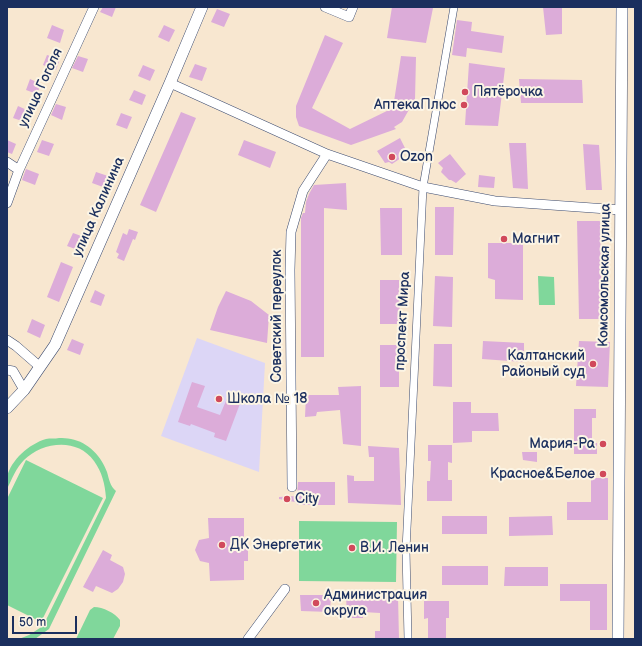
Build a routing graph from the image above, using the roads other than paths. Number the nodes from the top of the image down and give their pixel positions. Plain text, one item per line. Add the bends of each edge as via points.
1 (94, 7) edge
2 (202, 7) edge
3 (325, 7) edge
4 (353, 7) edge
5 (454, 7) edge
6 (622, 7) edge
7 (170, 83) junction
8 (327, 154) junction
9 (7, 162) edge
10 (19, 170) junction
11 (423, 187) junction
12 (7, 203) edge
13 (621, 210) junction
14 (7, 340) edge
15 (39, 366) junction
16 (7, 370) edge
17 (24, 390) junction
18 (7, 408) edge
19 (292, 487) dead end
20 (285, 589) dead end
21 (248, 639) edge
22 (408, 639) edge
23 (618, 639) edge

1 - 10 street, улица Гоголя
2 - 7 street, улица Калинина
3 - 4 street via 349,16
5 - 11 street, проспект Мира
6 - 13 street, Комсомольская улица
7 - 8 street
7 - 15 street, улица Калинина via 55,345
8 - 11 street
8 - 19 street, Советский переулок via 303,191 291,232
9 - 10 street
10 - 12 street, улица Гоголя
11 - 13 street via 495,200
11 - 22 street, проспект Мира via 406,550
13 - 23 street, Комсомольская улица
14 - 15 street
15 - 17 street, улица Калинина
16 - 17 street via 13,371
17 - 18 street, улица Калинина
20 - 21 street

